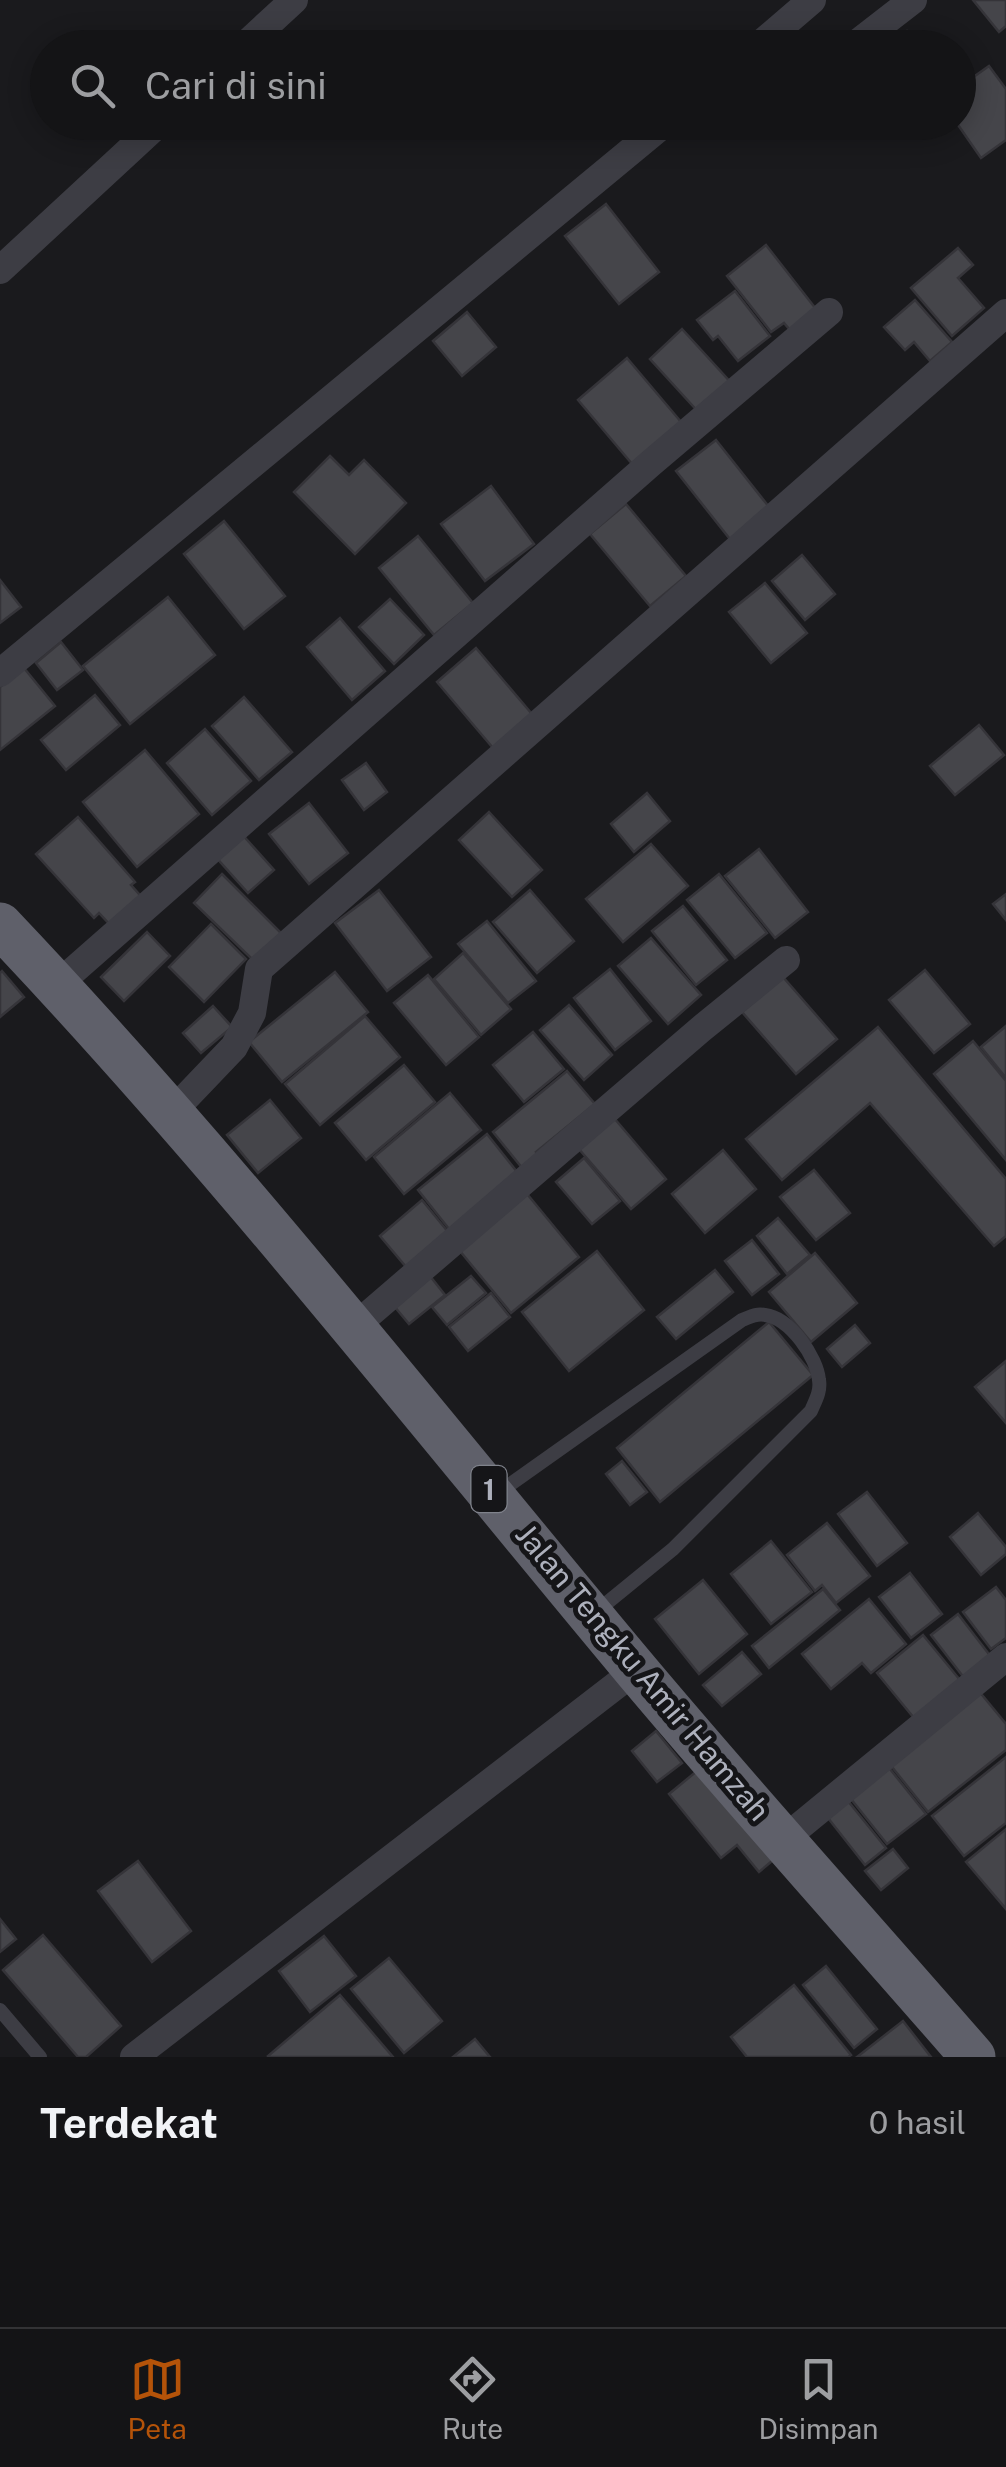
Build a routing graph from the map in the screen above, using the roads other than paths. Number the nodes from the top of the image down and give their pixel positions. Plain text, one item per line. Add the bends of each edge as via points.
1 (294, 0) edge
2 (812, 0) edge
3 (913, 0) edge
4 (262, 30) edge
5 (777, 30) edge
6 (874, 30) edge
7 (141, 140) edge
8 (644, 140) edge
9 (0, 270) edge
10 (829, 312) dead end
11 (1006, 313) edge
12 (0, 673) edge
13 (0, 925) edge
14 (786, 960) dead end
15 (57, 985) junction
16 (171, 1113) junction
17 (354, 1327) junction
18 (495, 1496) junction
19 (592, 1614) junction
20 (1006, 1656) edge
21 (636, 1670) junction
22 (784, 1839) junction
23 (0, 2010) edge
24 (40, 2057) edge
25 (134, 2057) edge
26 (973, 2057) edge

1 - 4 street
2 - 5 street
3 - 6 street
7 - 9 street
8 - 12 street
10 - 15 street
11 - 16 street via 259,969 252,1013 234,1048
13 - 15 highway, Jalan Tengku Amir Hamzah / 1
14 - 17 street
15 - 16 highway, Jalan Tengku Amir Hamzah / 1
16 - 17 highway, Jalan Tengku Amir Hamzah / 1
17 - 18 highway, Jalan Tengku Amir Hamzah / 1
18 - 19 highway, Jalan Tengku Amir Hamzah / 1
18 - 19 lane via 742,1320 770,1315 795,1335 819,1378 811,1411 673,1548
19 - 21 highway, Jalan Tengku Amir Hamzah / 1
20 - 22 street
21 - 22 highway, Jalan Tengku Amir Hamzah / 1
21 - 25 street
22 - 26 highway, Jalan Tengku Amir Hamzah / 1
23 - 24 lane

